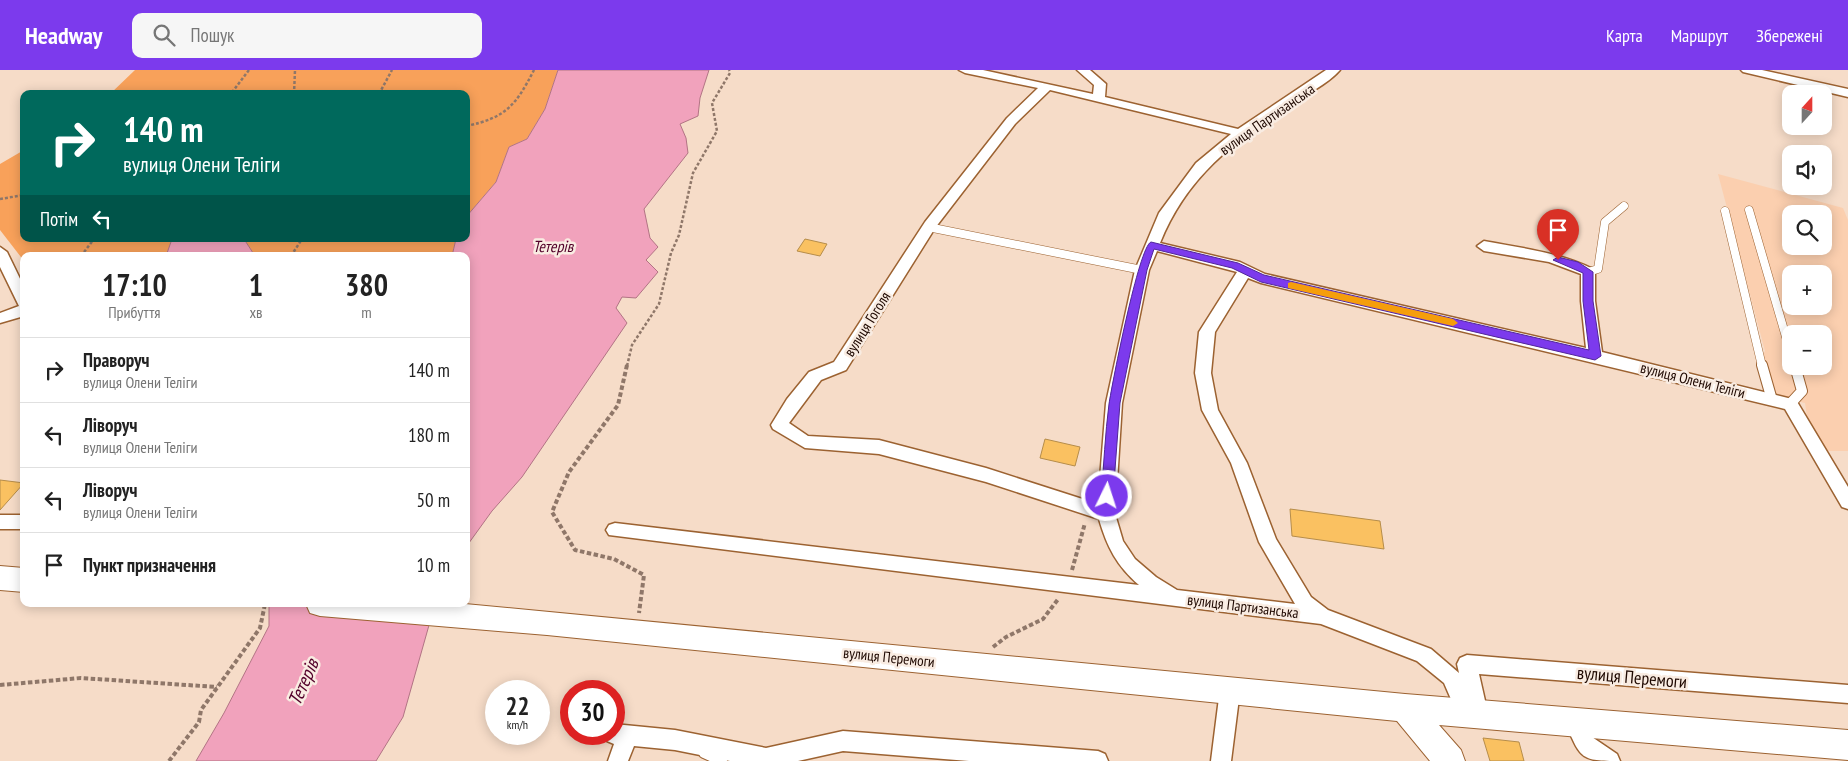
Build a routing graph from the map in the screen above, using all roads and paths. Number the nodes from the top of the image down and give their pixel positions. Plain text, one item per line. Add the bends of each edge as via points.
1 (249, 70) edge
2 (295, 70) edge
3 (392, 70) edge
4 (534, 70) edge
5 (729, 70) edge
6 (965, 70) edge
7 (1083, 70) edge
8 (1334, 70) edge
9 (1747, 70) edge
10 (1047, 86) junction
11 (233, 90) edge
12 (294, 90) edge
13 (381, 90) edge
14 (1848, 93) edge
15 (1099, 99) junction
16 (470, 125) edge
17 (1240, 133) junction
18 (20, 196) edge
19 (0, 199) edge
20 (1624, 206) dead end
21 (1749, 210) dead end
22 (1725, 211) dead end
23 (928, 228) junction
24 (92, 242) edge
25 (1151, 245) junction
26 (1484, 246) dead end
27 (0, 252) edge
28 (84, 252) edge
29 (1142, 270) junction
30 (1245, 271) junction
31 (1588, 272) junction
32 (20, 294) edge
33 (20, 311) edge
34 (0, 318) edge
35 (1783, 325) edge
36 (1595, 356) junction
37 (1798, 375) edge
38 (1772, 400) junction
39 (1790, 404) junction
40 (1848, 502) edge
41 (1090, 508) junction
42 (1106, 514) junction
43 (0, 522) edge
44 (20, 522) edge
45 (615, 530) dead end
46 (0, 578) edge
47 (20, 580) edge
48 (1068, 585) junction
49 (1174, 598) junction
50 (264, 607) edge
51 (356, 607) edge
52 (1321, 616) junction
53 (636, 632) junction
54 (984, 650) dead end
55 (0, 684) edge
56 (217, 687) junction
57 (1230, 690) junction
58 (1848, 694) edge
59 (1405, 708) junction
60 (1472, 714) junction
61 (1575, 722) junction
62 (625, 735) edge
63 (675, 740) junction
64 (619, 745) edge
65 (1848, 745) edge
66 (168, 761) edge
67 (618, 761) edge
68 (722, 761) edge
69 (1098, 761) edge
70 (1221, 761) edge
71 (1450, 761) edge
72 (1610, 761) edge

1 - 11 path
2 - 12 path
3 - 13 path
4 - 16 path via 516,104 489,122
5 - 53 path via 730,74 712,103 717,131 693,173 659,304 632,344 618,405 569,472 552,512 575,550 614,559 644,575
6 - 10 street
7 - 15 street via 1100,84
8 - 17 street, вулиця Партизанська
9 - 14 street
10 - 15 street
10 - 23 street, вулиця Гоголя via 1011,120
15 - 17 street
17 - 25 street, вулиця Партизанська via 1202,166 1164,216
18 - 19 path
20 - 31 lane via 1605,222 1598,269
21 - 35 lane
22 - 38 lane
23 - 29 lane
23 - 41 street, вулиця Гоголя via 840,366 815,376 779,425 805,442 879,447 986,475
24 - 28 path
25 - 29 street, вулиця Партизанська
25 - 30 street, вулиця Олени Теліги via 1235,265
26 - 31 street via 1541,256
27 - 32 street
29 - 42 street, вулиця Партизанська via 1114,403
30 - 36 street, вулиця Олени Теліги via 1261,278
30 - 52 street via 1206,332 1203,373 1210,410 1239,463 1268,542 1304,603
31 - 36 street
33 - 34 street
36 - 38 street, вулиця Олени Теліги
37 - 39 lane via 1802,391
38 - 39 street, вулиця Олени Теліги
39 - 40 street
41 - 42 street, вулиця Гоголя
41 - 48 path
42 - 49 street, вулиця Партизанська via 1116,544 1129,565 1149,583
43 - 44 street
45 - 48 street
46 - 47 main road
48 - 49 street
48 - 54 path via 1043,619
49 - 52 street, вулиця Партизанська
50 - 56 path via 260,628
51 - 53 main road, вулиця Перемоги
52 - 60 street, вулиця Партизанська via 1424,655 1451,677
53 - 57 main road, вулиця Перемоги
55 - 56 path via 82,678
56 - 66 path via 201,710 199,722
57 - 59 main road, вулиця Перемоги
57 - 70 street
58 - 60 street, вулиця Перемоги via 1467,664
59 - 60 main road, вулиця Перемоги
59 - 71 main road
60 - 61 main road, вулиця Перемоги
61 - 65 main road, вулиця Перемоги
61 - 72 street via 1585,744
62 - 63 street
63 - 68 lane
63 - 69 street via 766,758 843,741
64 - 67 street

